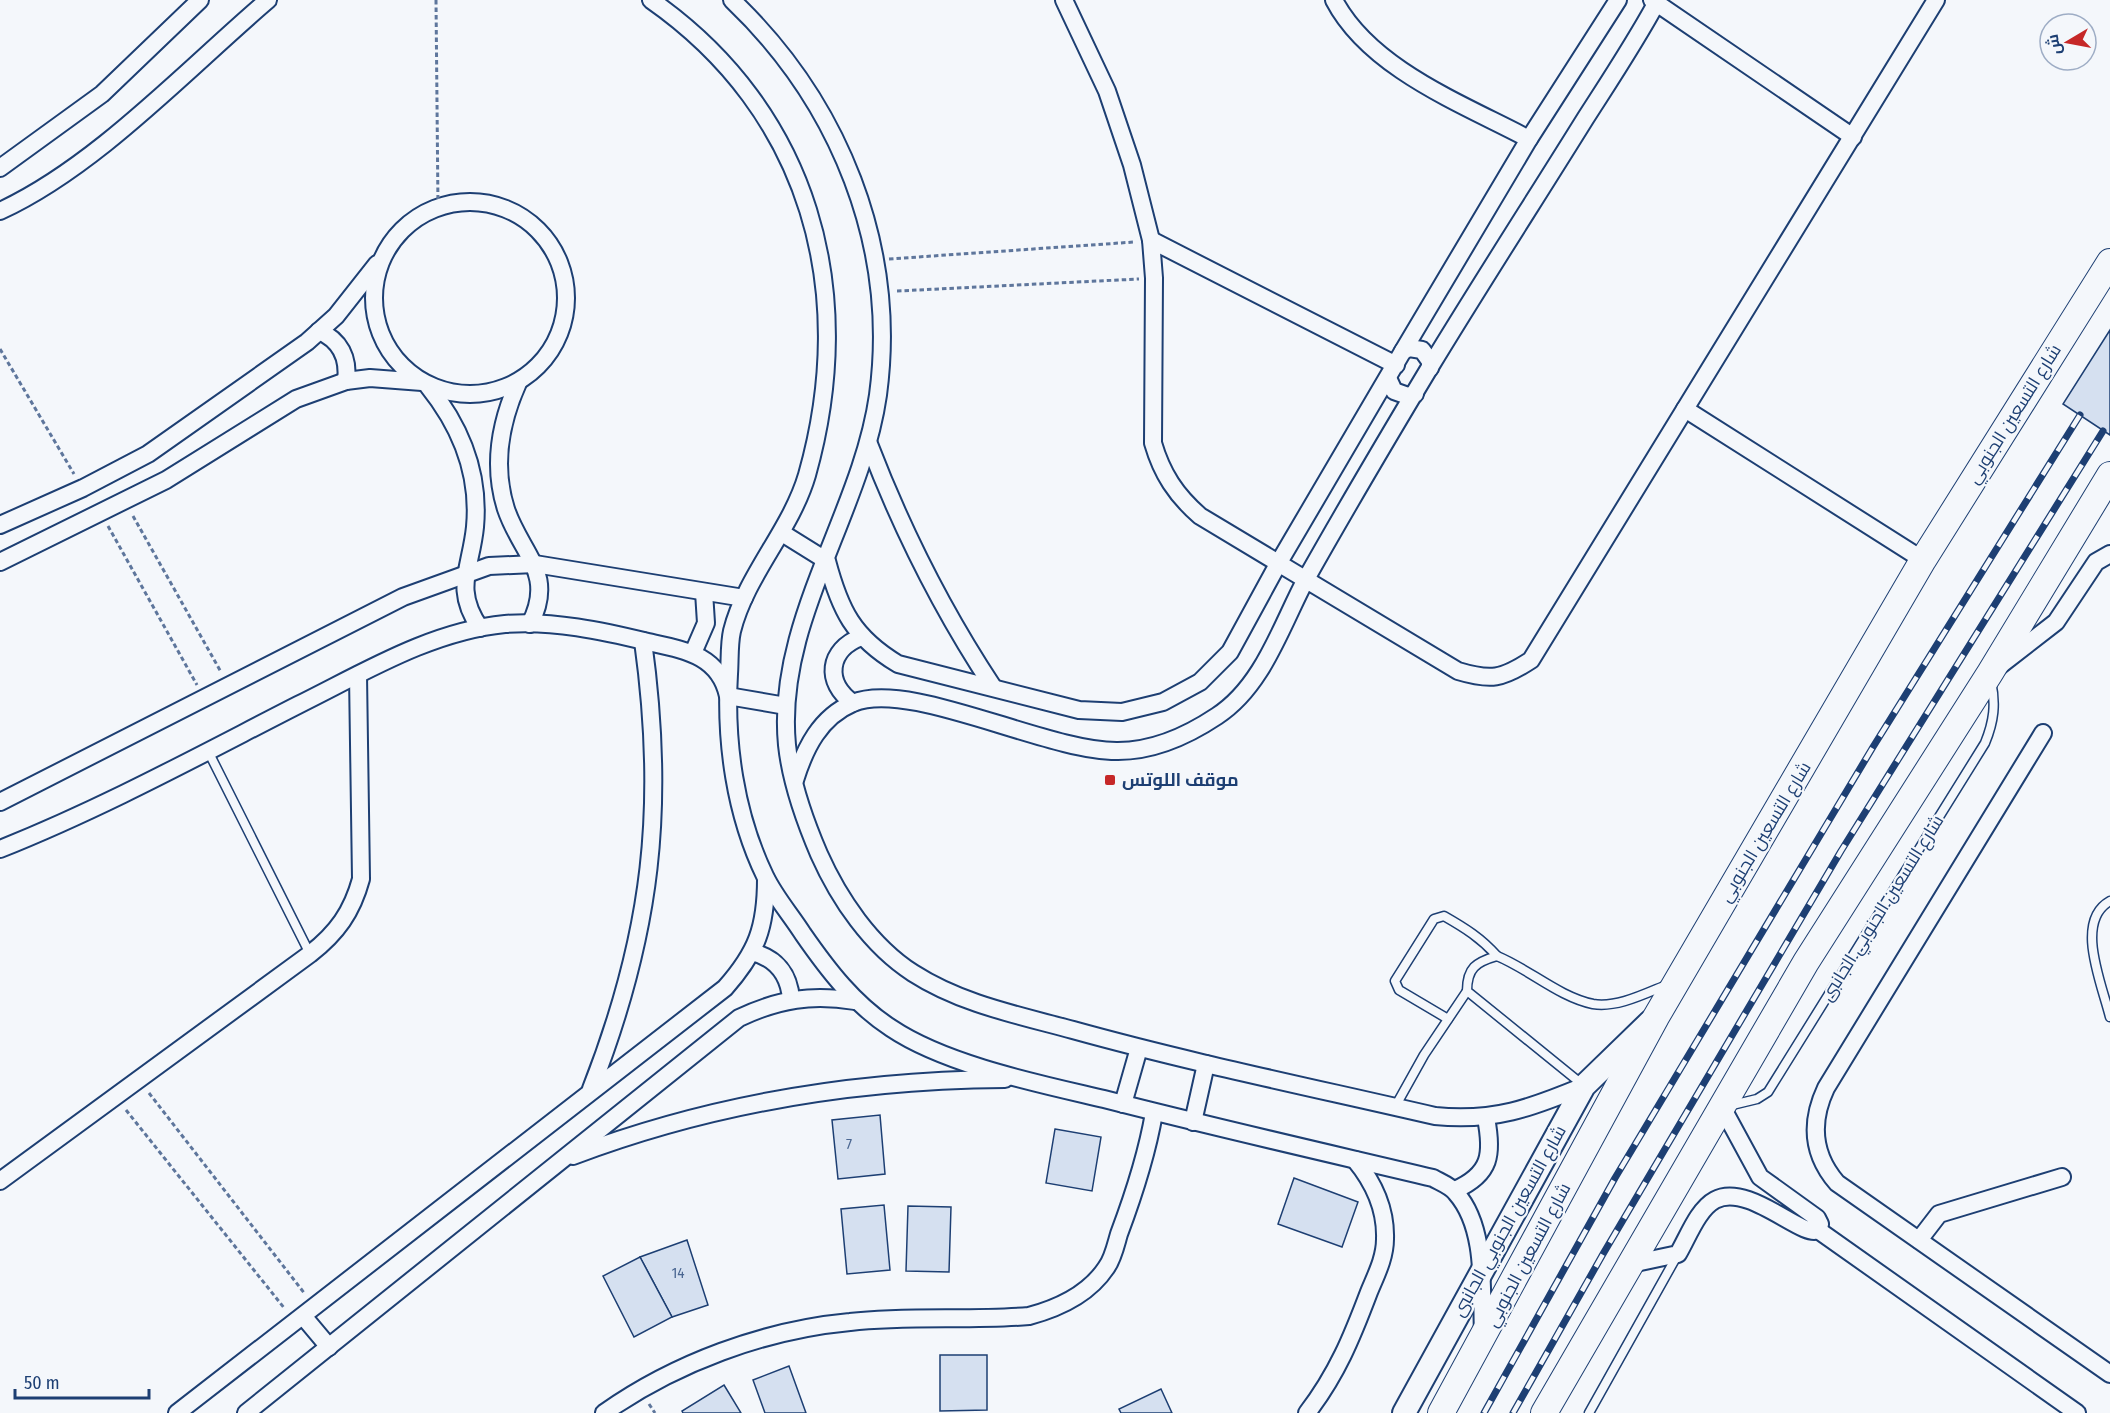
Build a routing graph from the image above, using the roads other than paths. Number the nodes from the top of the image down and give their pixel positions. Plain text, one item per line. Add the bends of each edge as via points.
1 (200, 0) edge
2 (268, 0) edge
3 (651, 0) edge
4 (732, 0) edge
5 (1064, 0) edge
6 (1334, 0) edge
7 (1618, 0) edge
8 (1936, 0) edge
9 (1656, 1) edge
10 (1853, 137) junction
11 (1529, 139) junction
12 (0, 168) edge
13 (0, 211) edge
14 (1151, 240) junction
15 (386, 251) junction
16 (2110, 262) edge
17 (319, 331) junction
18 (1395, 365) junction
19 (1430, 368) junction
20 (346, 381) junction
21 (518, 383) junction
22 (425, 384) junction
23 (1415, 394) junction
24 (1685, 409) junction
25 (869, 444) junction
26 (2110, 475) edge
27 (0, 525) edge
28 (782, 533) junction
29 (2110, 542) edge
30 (2103, 558) edge
31 (1923, 560) junction
32 (826, 561) junction
33 (0, 562) edge
34 (535, 564) junction
35 (1278, 564) junction
36 (465, 574) junction
37 (1306, 579) junction
38 (705, 592) junction
39 (744, 598) junction
40 (530, 624) junction
41 (480, 628) junction
42 (861, 637) junction
43 (643, 640) junction
44 (693, 653) junction
45 (1990, 673) junction
46 (358, 675) junction
47 (993, 687) junction
48 (728, 696) junction
49 (853, 703) junction
50 (786, 706) junction
51 (2043, 733) dead end
52 (208, 751) junction
53 (794, 783) junction
54 (0, 802) edge
55 (0, 849) edge
56 (766, 879) junction
57 (2110, 901) edge
58 (752, 952) junction
59 (310, 954) junction
60 (1497, 956) junction
61 (1677, 981) junction
62 (1467, 991) junction
63 (791, 999) junction
64 (855, 1001) junction
65 (1656, 1017) junction
66 (2110, 1017) edge
67 (1448, 1019) junction
68 (1139, 1048) junction
69 (1206, 1064) junction
70 (1019, 1078) junction
71 (1584, 1086) junction
72 (590, 1090) junction
73 (1123, 1104) junction
74 (1395, 1107) junction
75 (1722, 1107) junction
76 (1154, 1113) junction
77 (1486, 1118) junction
78 (1193, 1122) junction
79 (1356, 1160) junction
80 (558, 1162) junction
81 (2062, 1177) dead end
82 (0, 1181) edge
83 (1455, 1190) junction
84 (1818, 1230) junction
85 (1919, 1240) junction
86 (1678, 1254) junction
87 (1631, 1263) junction
88 (1480, 1275) junction
89 (305, 1315) junction
90 (329, 1347) junction
91 (1478, 1347) junction
92 (2110, 1374) edge
93 (1408, 1406) edge
94 (177, 1413) edge
95 (246, 1413) edge
96 (604, 1413) edge
97 (1307, 1413) edge
98 (1390, 1413) edge
99 (1441, 1413) edge
100 (1544, 1413) edge
101 (1589, 1413) edge
102 (2077, 1413) edge

1 - 12 street via 102,94
2 - 13 street via 126,126 29,198
3 - 28 street via 697,34 735,74 783,147 812,218 824,271 829,325 826,380 806,478
4 - 25 street via 794,67 823,112 864,209 876,260 882,343
5 - 14 street via 1107,91 1132,165
6 - 11 street via 1359,35 1388,62
7 - 11 street
8 - 10 street
9 - 10 street
9 - 19 street
10 - 24 street
11 - 18 street
14 - 18 street
14 - 35 street via 1153,443 1160,464 1177,493 1200,516
15 - 17 street via 362,286
15 - 21 street via 417,217 438,206 464,201 490,203 514,212 536,227 560,262 567,296 564,322 555,346 539,367
15 - 22 street via 377,274 377,323 402,366
16 - 31 main road, شارع التسعين الجنوبي
17 - 20 street via 334,340 344,355
17 - 27 street via 148,454
18 - 19 street via 1409,348 1422,350
18 - 23 street via 1394,391 1407,396
18 - 35 street
19 - 23 street
20 - 22 street via 370,378
20 - 33 street via 296,399 166,480
21 - 22 street via 497,392 473,395 450,393
21 - 34 street via 501,431 500,483 516,532
22 - 36 street via 447,410 462,437 471,466 475,528
23 - 37 street
24 - 31 street
24 - 37 street via 1531,660 1509,675 1483,678 1458,671
25 - 32 street
25 - 47 street via 923,569
26 - 45 main road
28 - 32 street
28 - 39 street
29 - 30 street
30 - 45 street via 2056,622
31 - 61 main road, شارع التسعين الجنوبي
32 - 42 street via 846,617
32 - 50 street via 790,668
34 - 36 street via 489,566
34 - 38 street
34 - 40 street via 541,595
35 - 37 street
35 - 47 street via 1230,652 1200,682 1163,702 1122,712 1080,710
36 - 41 street via 465,597
36 - 54 street via 403,597
37 - 49 street via 1252,682 1226,710 1194,732 1158,746 1119,751 1081,748 910,701 881,698
38 - 39 street
38 - 44 street via 706,624
39 - 48 street via 732,633
40 - 41 street
40 - 43 street
41 - 46 street via 399,655
42 - 47 street via 898,664
42 - 49 street via 840,650 834,661 836,686
43 - 44 street
43 - 72 street via 655,755 650,869 628,982
44 - 48 street via 717,670
45 - 75 main road via 1806,962
45 - 75 lane, شارع التسعين الجنوبي الجانبى via 1994,721 1985,743 1768,1092 1757,1099
46 - 52 street
46 - 59 street via 361,879 344,922
48 - 50 street
48 - 56 street via 733,776
49 - 53 street via 824,722 805,750
50 - 53 street via 787,745
51 - 85 street via 1826,1088 1814,1119 1819,1155 1832,1177
52 - 55 street via 86,813
52 - 59 lane
53 - 68 street via 806,824 832,884 866,931 911,972 966,1001
56 - 58 street via 766,909
56 - 64 street via 824,964
57 - 66 lane via 2095,915 2091,937
58 - 63 street via 777,964 788,980
58 - 72 street via 745,966 724,988
59 - 82 street
60 - 61 lane via 1594,1004 1627,1001
60 - 62 lane via 1472,966
60 - 67 lane via 1478,935 1444,916 1434,919 1395,981 1399,990
61 - 65 main road, شارع التسعين الجنوبي
62 - 67 lane
62 - 71 lane
63 - 64 street via 825,996
63 - 80 street via 766,1005 740,1018
64 - 70 street via 893,1030 926,1046
65 - 71 street, شارع التسعين الجنوبي الجانبى
65 - 91 main road, شارع التسعين الجنوبي
67 - 74 lane
68 - 69 street
68 - 73 street
69 - 74 street
69 - 78 street
70 - 73 street
70 - 80 street via 933,1080 807,1093 683,1119
71 - 77 street via 1534,1107
71 - 88 street, شارع التسعين الجنوبي الجانبى
72 - 89 street
73 - 76 street
74 - 77 street via 1435,1116
75 - 84 street via 1760,1177 1817,1218
75 - 87 main road
76 - 78 street
76 - 96 street via 1136,1187 1107,1267 1073,1299 1029,1316 861,1321 795,1331 741,1345 690,1365
77 - 83 street via 1490,1154 1471,1183
78 - 79 street
79 - 83 street via 1433,1178
79 - 97 street via 1379,1198 1385,1225 1384,1253 1344,1357
80 - 90 street
81 - 85 street via 1939,1214
83 - 88 street via 1473,1224
84 - 86 street via 1808,1232 1750,1200 1726,1197 1715,1200 1704,1210
84 - 102 street
85 - 92 street
86 - 87 street
86 - 101 lane
87 - 100 main road
88 - 91 street
88 - 93 street, شارع التسعين الجنوبي الجانبى
89 - 90 street
89 - 94 street
90 - 95 street
91 - 93 street
91 - 99 main road, شارع التسعين الجنوبي
93 - 98 street

